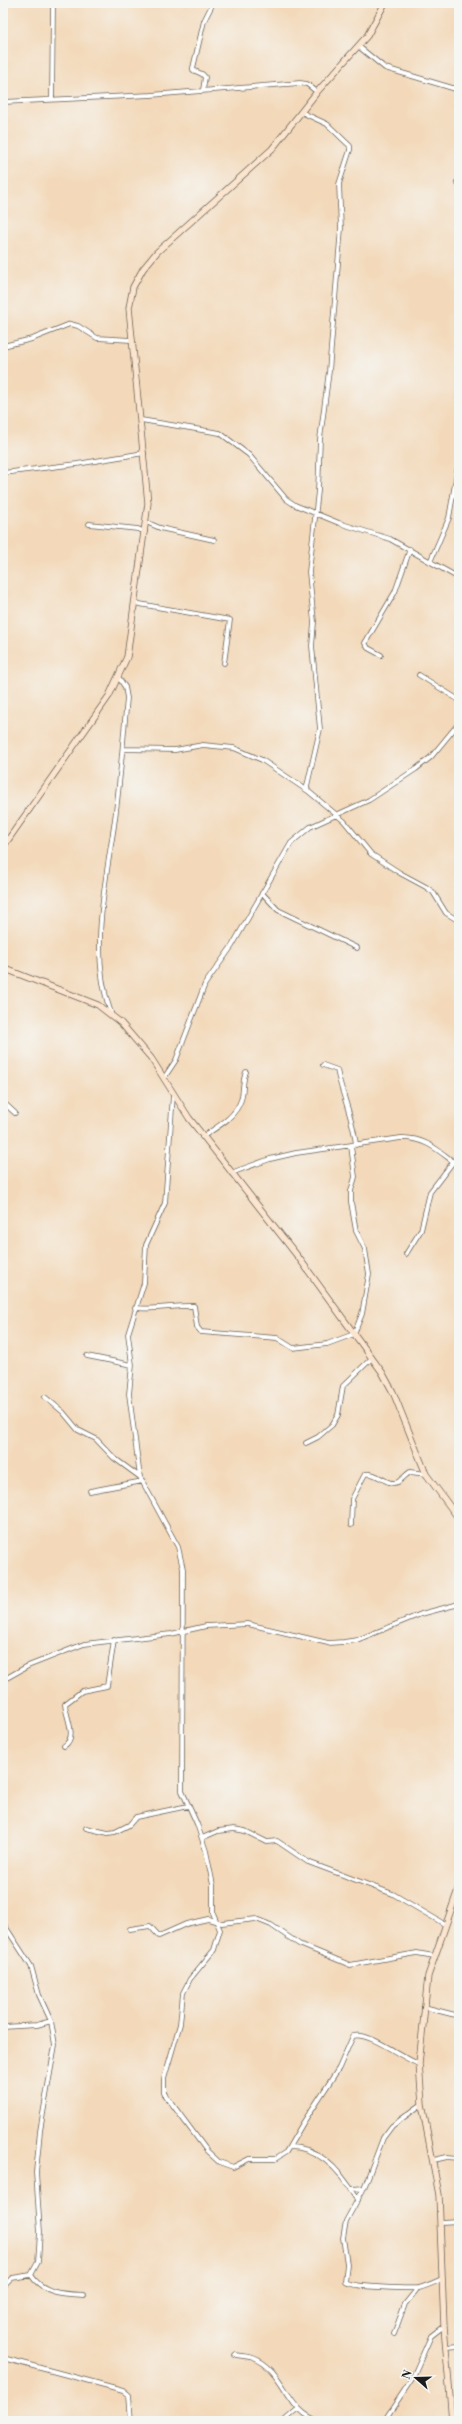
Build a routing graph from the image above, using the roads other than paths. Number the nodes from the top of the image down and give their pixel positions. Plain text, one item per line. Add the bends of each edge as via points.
1 (53, 3) edge
2 (213, 3) edge
3 (384, 3) edge
4 (358, 46) junction
5 (203, 90) junction
6 (459, 90) edge
7 (317, 92) junction
8 (52, 99) junction
9 (3, 102) edge
10 (301, 112) junction
11 (131, 340) junction
12 (3, 346) edge
13 (141, 420) junction
14 (145, 453) junction
15 (459, 461) edge
16 (3, 473) edge
17 (316, 515) junction
18 (146, 522) junction
19 (89, 524) dead end
20 (145, 532) junction
21 (214, 540) dead end
22 (410, 550) junction
23 (430, 562) junction
24 (459, 578) edge
25 (134, 602) junction
26 (381, 655) dead end
27 (224, 663) dead end
28 (419, 676) dead end
29 (119, 678) junction
30 (459, 700) edge
31 (459, 723) edge
32 (122, 749) junction
33 (308, 791) junction
34 (334, 814) junction
35 (3, 847) edge
36 (262, 892) junction
37 (459, 921) edge
38 (357, 948) dead end
39 (3, 968) edge
40 (111, 1013) junction
41 (323, 1065) dead end
42 (246, 1072) dead end
43 (164, 1078) junction
44 (172, 1095) junction
45 (3, 1102) edge
46 (15, 1113) dead end
47 (202, 1137) junction
48 (356, 1145) junction
49 (351, 1146) junction
50 (453, 1162) junction
51 (459, 1166) edge
52 (231, 1173) junction
53 (406, 1254) dead end
54 (135, 1308) junction
55 (354, 1334) junction
56 (87, 1356) dead end
57 (372, 1358) junction
58 (132, 1365) junction
59 (45, 1397) dead end
60 (306, 1443) dead end
61 (426, 1474) junction
62 (140, 1477) junction
63 (143, 1481) junction
64 (90, 1491) dead end
65 (459, 1519) edge
66 (351, 1525) dead end
67 (459, 1604) edge
68 (182, 1632) junction
69 (114, 1640) junction
70 (3, 1680) edge
71 (64, 1746) dead end
72 (188, 1806) junction
73 (86, 1828) dead end
74 (202, 1838) junction
75 (459, 1887) edge
76 (217, 1921) junction
77 (3, 1923) edge
78 (446, 1925) junction
79 (130, 1929) dead end
80 (434, 1956) junction
81 (424, 2006) junction
82 (459, 2016) edge
83 (51, 2021) junction
84 (3, 2028) edge
85 (419, 2064) junction
86 (422, 2104) junction
87 (294, 2139) junction
88 (290, 2147) junction
89 (298, 2147) junction
90 (459, 2158) edge
91 (434, 2160) junction
92 (364, 2188) junction
93 (352, 2189) junction
94 (358, 2200) junction
95 (459, 2221) edge
96 (441, 2222) junction
97 (31, 2275) junction
98 (442, 2279) junction
99 (3, 2287) edge
100 (418, 2288) junction
101 (84, 2294) dead end
102 (444, 2326) junction
103 (394, 2334) dead end
104 (459, 2346) edge
105 (446, 2347) junction
106 (235, 2355) dead end
107 (3, 2358) edge
108 (298, 2409) junction
109 (131, 2421) edge
110 (284, 2421) edge
111 (320, 2421) edge
112 (384, 2421) edge
113 (452, 2421) edge

1 - 8 street
2 - 5 street via 204,21 193,68 204,77
3 - 4 main road via 367,36
4 - 6 street via 385,68
4 - 7 main road
5 - 7 street via 300,83
5 - 8 street
7 - 10 main road
8 - 9 street
10 - 11 main road via 259,163 182,229 143,269 133,287 129,308
10 - 17 street via 327,124 350,146 339,184 341,228 330,364 320,440
11 - 12 street via 97,338 70,324 32,339
11 - 13 main road
13 - 14 main road
13 - 17 street via 220,432 249,455 286,499
14 - 16 street
14 - 18 main road via 148,503
15 - 23 street via 449,518
17 - 22 street via 390,539
17 - 33 street via 310,589 314,622 312,646 320,729
18 - 20 main road
18 - 21 street via 160,528
19 - 20 street
20 - 25 main road
22 - 23 street
22 - 26 street via 395,592 365,643 368,648
23 - 24 street
25 - 27 street via 230,620
25 - 29 main road via 127,657
28 - 30 street
29 - 32 street via 125,687 127,698
29 - 35 main road via 105,702
31 - 34 street via 431,757 416,769 369,800
32 - 33 street via 175,750 203,745 234,748 262,760
32 - 40 street via 101,920 104,992
33 - 34 street
34 - 36 street via 310,827 294,840
34 - 37 street via 344,821 371,854 426,886 433,892 446,913
36 - 38 street via 278,910
36 - 43 street via 232,946 205,984 176,1060
39 - 40 main road
40 - 43 main road via 151,1058
41 - 48 street via 337,1070 349,1117 355,1130
42 - 47 street via 241,1085 241,1099 236,1110
43 - 44 main road
44 - 47 main road
44 - 54 street via 165,1203 148,1241 144,1283
45 - 46 street
47 - 52 main road
48 - 49 street
48 - 50 street via 409,1138 434,1146
49 - 52 street via 270,1159
49 - 55 street via 355,1177 351,1202 356,1231 365,1249 369,1274 362,1314
50 - 51 street
50 - 53 street via 430,1192 421,1230
52 - 55 main road via 299,1258
54 - 55 street via 152,1310 194,1306 197,1328 201,1332 277,1338 293,1348 328,1344
54 - 58 street via 128,1334
55 - 57 main road
56 - 58 street
57 - 60 street via 343,1386 338,1415 332,1425
57 - 61 main road via 393,1392
58 - 62 street via 129,1403
59 - 62 street via 63,1412 78,1430 96,1440 114,1458
61 - 65 main road
61 - 66 street via 410,1472 392,1483 374,1474 365,1474 354,1494
62 - 63 street
63 - 64 street
63 - 68 street via 178,1547 181,1558
67 - 68 street via 408,1618 357,1640 344,1642 328,1643 248,1624 206,1626
68 - 69 street
68 - 72 street via 181,1778 182,1792
69 - 70 street via 68,1649
69 - 71 street via 107,1686 82,1691 65,1704 72,1737
72 - 73 street via 136,1817 129,1825 115,1832
72 - 74 street
74 - 76 street via 213,1885 213,1913
74 - 78 street via 218,1831 234,1829 245,1831 267,1842 275,1840 308,1862 393,1894
75 - 78 main road
76 - 79 street via 208,1919 186,1924 159,1936 150,1926
76 - 80 street via 262,1921 299,1944 355,1966 417,1953
76 - 88 street via 220,1930 214,1950 182,1993 180,2024 164,2079 164,2093 207,2151 227,2166 233,2167 254,2159 275,2159
77 - 83 street via 31,1966 38,1995
78 - 80 main road
80 - 81 main road
81 - 82 street
81 - 85 main road
83 - 84 street
83 - 97 street via 55,2053 40,2131 36,2172 40,2232 38,2262
85 - 86 main road
85 - 87 street via 390,2048 359,2035 353,2036 339,2068
86 - 91 main road
86 - 92 street via 392,2126 382,2138
87 - 88 street
87 - 89 street
88 - 89 street
89 - 93 street via 336,2168
90 - 91 street
91 - 96 main road
92 - 93 street
92 - 94 street
93 - 94 street
94 - 100 street via 343,2229 347,2264 345,2282 363,2287
95 - 96 street
96 - 98 main road
97 - 99 street via 12,2278
97 - 101 street via 38,2283 53,2292
98 - 100 street
98 - 102 main road
100 - 103 street via 406,2304
102 - 105 main road
102 - 112 street via 431,2336 412,2380
104 - 105 street
105 - 113 main road
106 - 108 street via 252,2358 269,2369
107 - 109 street via 123,2390 129,2395
108 - 110 street
108 - 111 street via 309,2418

